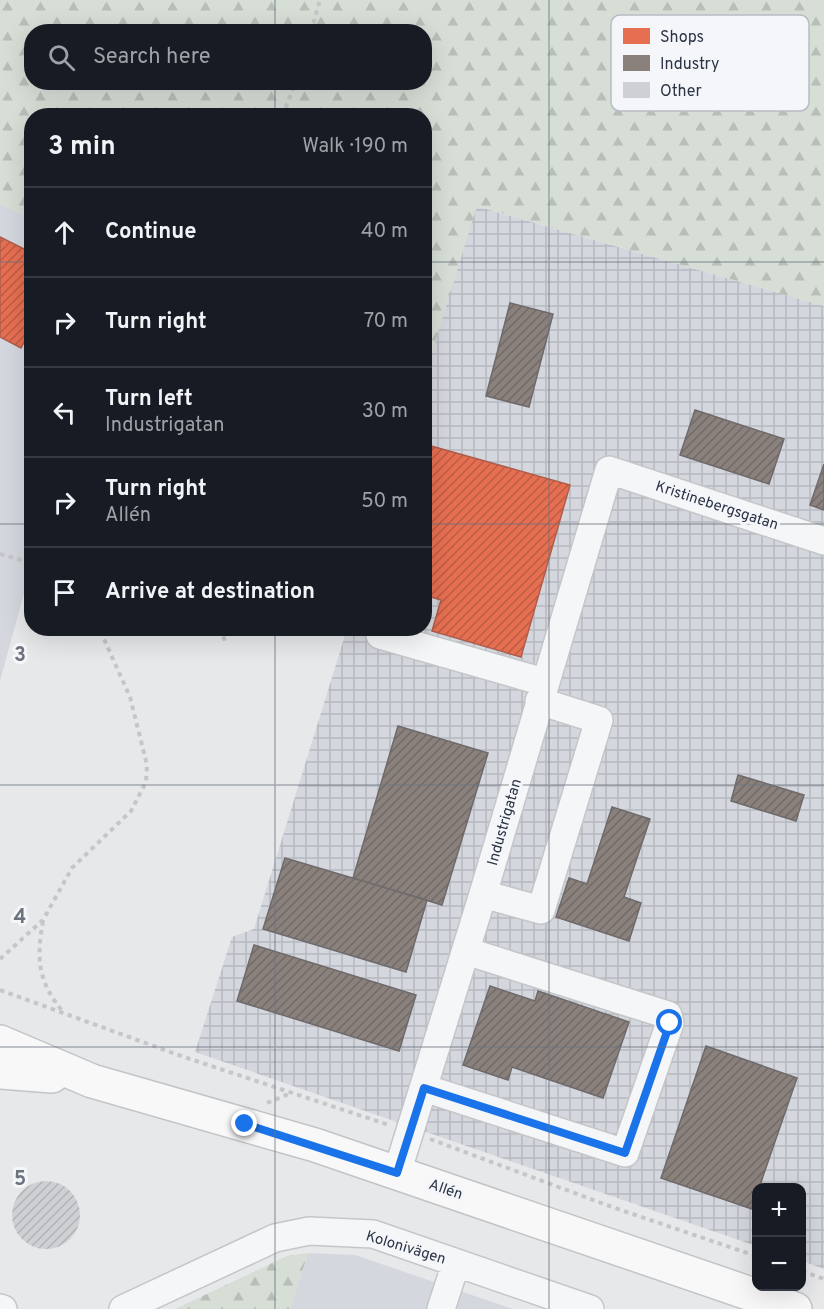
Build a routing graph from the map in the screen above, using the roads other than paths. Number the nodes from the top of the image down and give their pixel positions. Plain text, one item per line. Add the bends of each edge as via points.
1 (609, 470) joint
2 (824, 541) edge
3 (383, 636) edge
4 (541, 692) junction
5 (483, 894) junction
6 (466, 951) junction
7 (0, 1042) edge
8 (0, 1072) edge
9 (92, 1081) junction
10 (424, 1088) junction
11 (397, 1173) junction
12 (456, 1263) junction
13 (123, 1309) edge
14 (441, 1309) edge
15 (590, 1309) edge
16 (795, 1309) edge

1 - 2 street, Kristinebergsgatan
1 - 4 street, Industrigatan
3 - 4 street
4 - 5 street, Industrigatan
4 - 5 street via 599,720 541,910
5 - 6 street, Industrigatan
6 - 10 street, Industrigatan
6 - 10 street via 668,1015 670,1023 625,1153
7 - 9 main road, Allén
8 - 9 main road, Allén
9 - 11 main road, Allén via 245,1124
10 - 11 street, Industrigatan
11 - 16 main road, Allén
12 - 13 street, Kolonivägen via 373,1234 309,1231 275,1238
12 - 14 street
12 - 15 street, Kolonivägen

